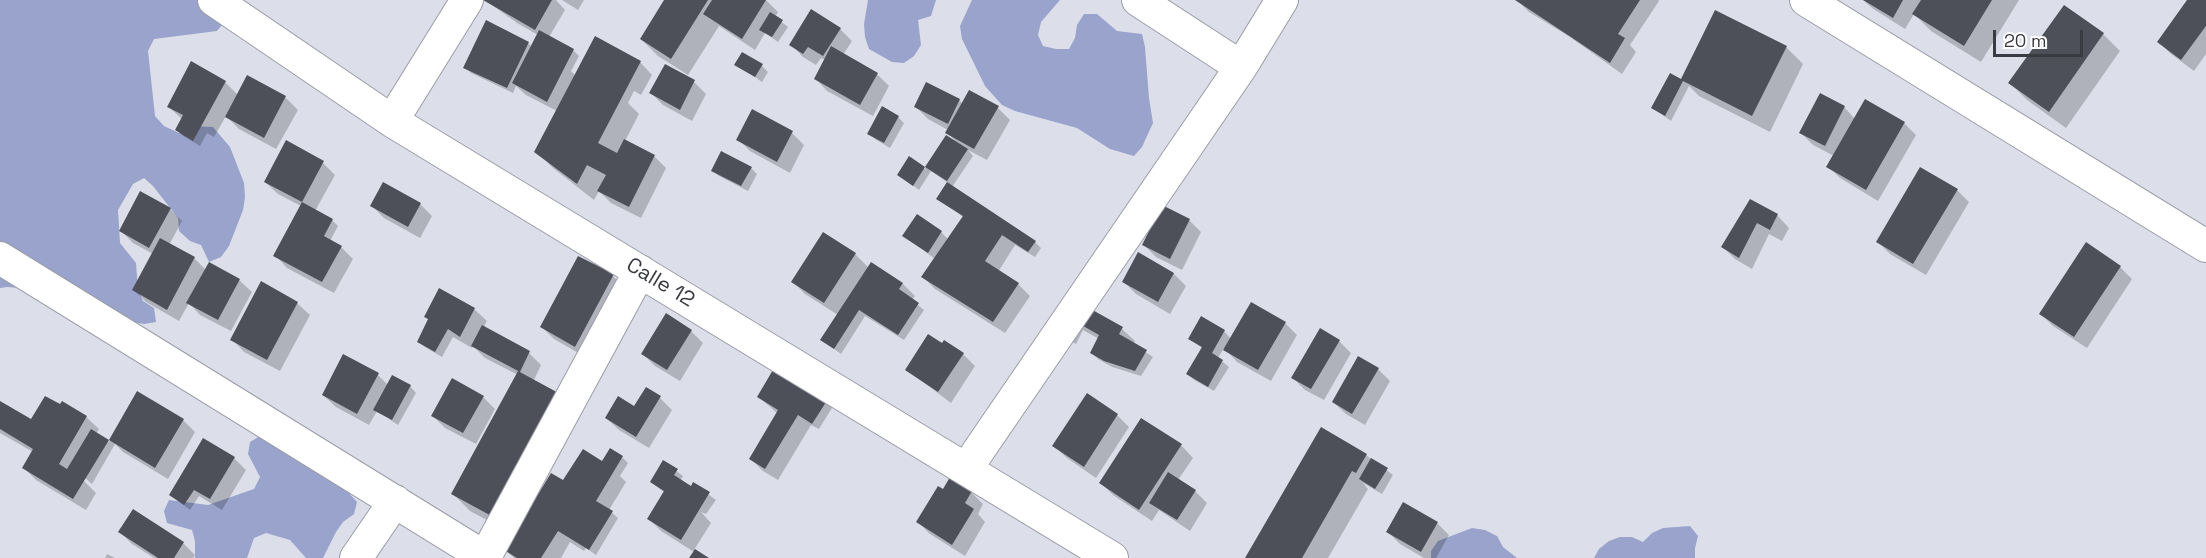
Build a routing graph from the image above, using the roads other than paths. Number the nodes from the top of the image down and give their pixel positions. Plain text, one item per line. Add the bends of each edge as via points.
1 (214, 0) edge
2 (467, 0) edge
3 (1138, 0) edge
4 (1282, 0) edge
5 (1806, 0) edge
6 (1241, 66) junction
7 (392, 121) junction
8 (2201, 232) edge
9 (0, 258) edge
10 (640, 271) junction
11 (966, 469) junction
12 (396, 501) junction
13 (356, 558) edge
14 (485, 558) edge
15 (1112, 558) edge

1 - 7 street, Calle 12
2 - 7 street
3 - 6 street
4 - 6 street
5 - 8 street
6 - 11 street
7 - 10 street, Calle 12
9 - 12 street
10 - 11 street, Calle 12
10 - 14 street
11 - 15 street, Calle 12
12 - 13 street
12 - 14 street

